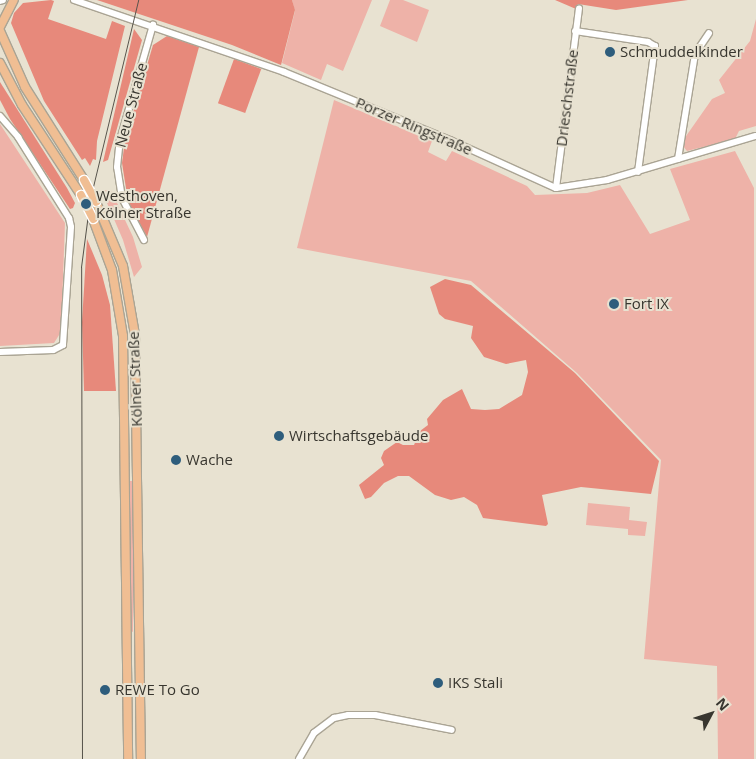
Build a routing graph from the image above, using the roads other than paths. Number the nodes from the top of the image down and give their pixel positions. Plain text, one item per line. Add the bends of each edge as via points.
1 (14, 0) edge
2 (74, 0) edge
3 (579, 8) dead end
4 (153, 25) junction
5 (0, 29) edge
6 (576, 31) junction
7 (709, 33) dead end
8 (0, 63) edge
9 (0, 116) edge
10 (756, 136) edge
11 (678, 159) junction
12 (638, 172) junction
13 (556, 188) junction
14 (144, 240) dead end
15 (0, 352) edge
16 (127, 646) junction
17 (138, 646) junction
18 (452, 730) dead end
19 (128, 759) edge
20 (141, 759) edge
21 (299, 759) edge

1 - 5 main road
2 - 4 street, Porzer Ringstraße
3 - 6 street, Drieschstraße
4 - 13 street, Porzer Ringstraße via 284,72 450,140
4 - 14 street, Neue Straße via 120,140 117,167 122,198
5 - 17 main road, Kölner Straße, bridge via 25,87 96,202 123,266 135,335
6 - 12 street via 648,42 655,46
6 - 13 street, Drieschstraße
7 - 11 street via 694,54
8 - 16 main road, Kölner Straße, bridge via 22,105 81,195 112,270 122,330
9 - 15 street via 28,153 69,218 71,227 63,345 53,350
10 - 11 street, Porzer Ringstraße
11 - 12 street, Porzer Ringstraße
12 - 13 street, Porzer Ringstraße via 575,188
16 - 17 main road
16 - 19 main road, Kölner Straße
17 - 20 main road, Kölner Straße
18 - 21 street via 375,715 348,715 334,718 314,732

